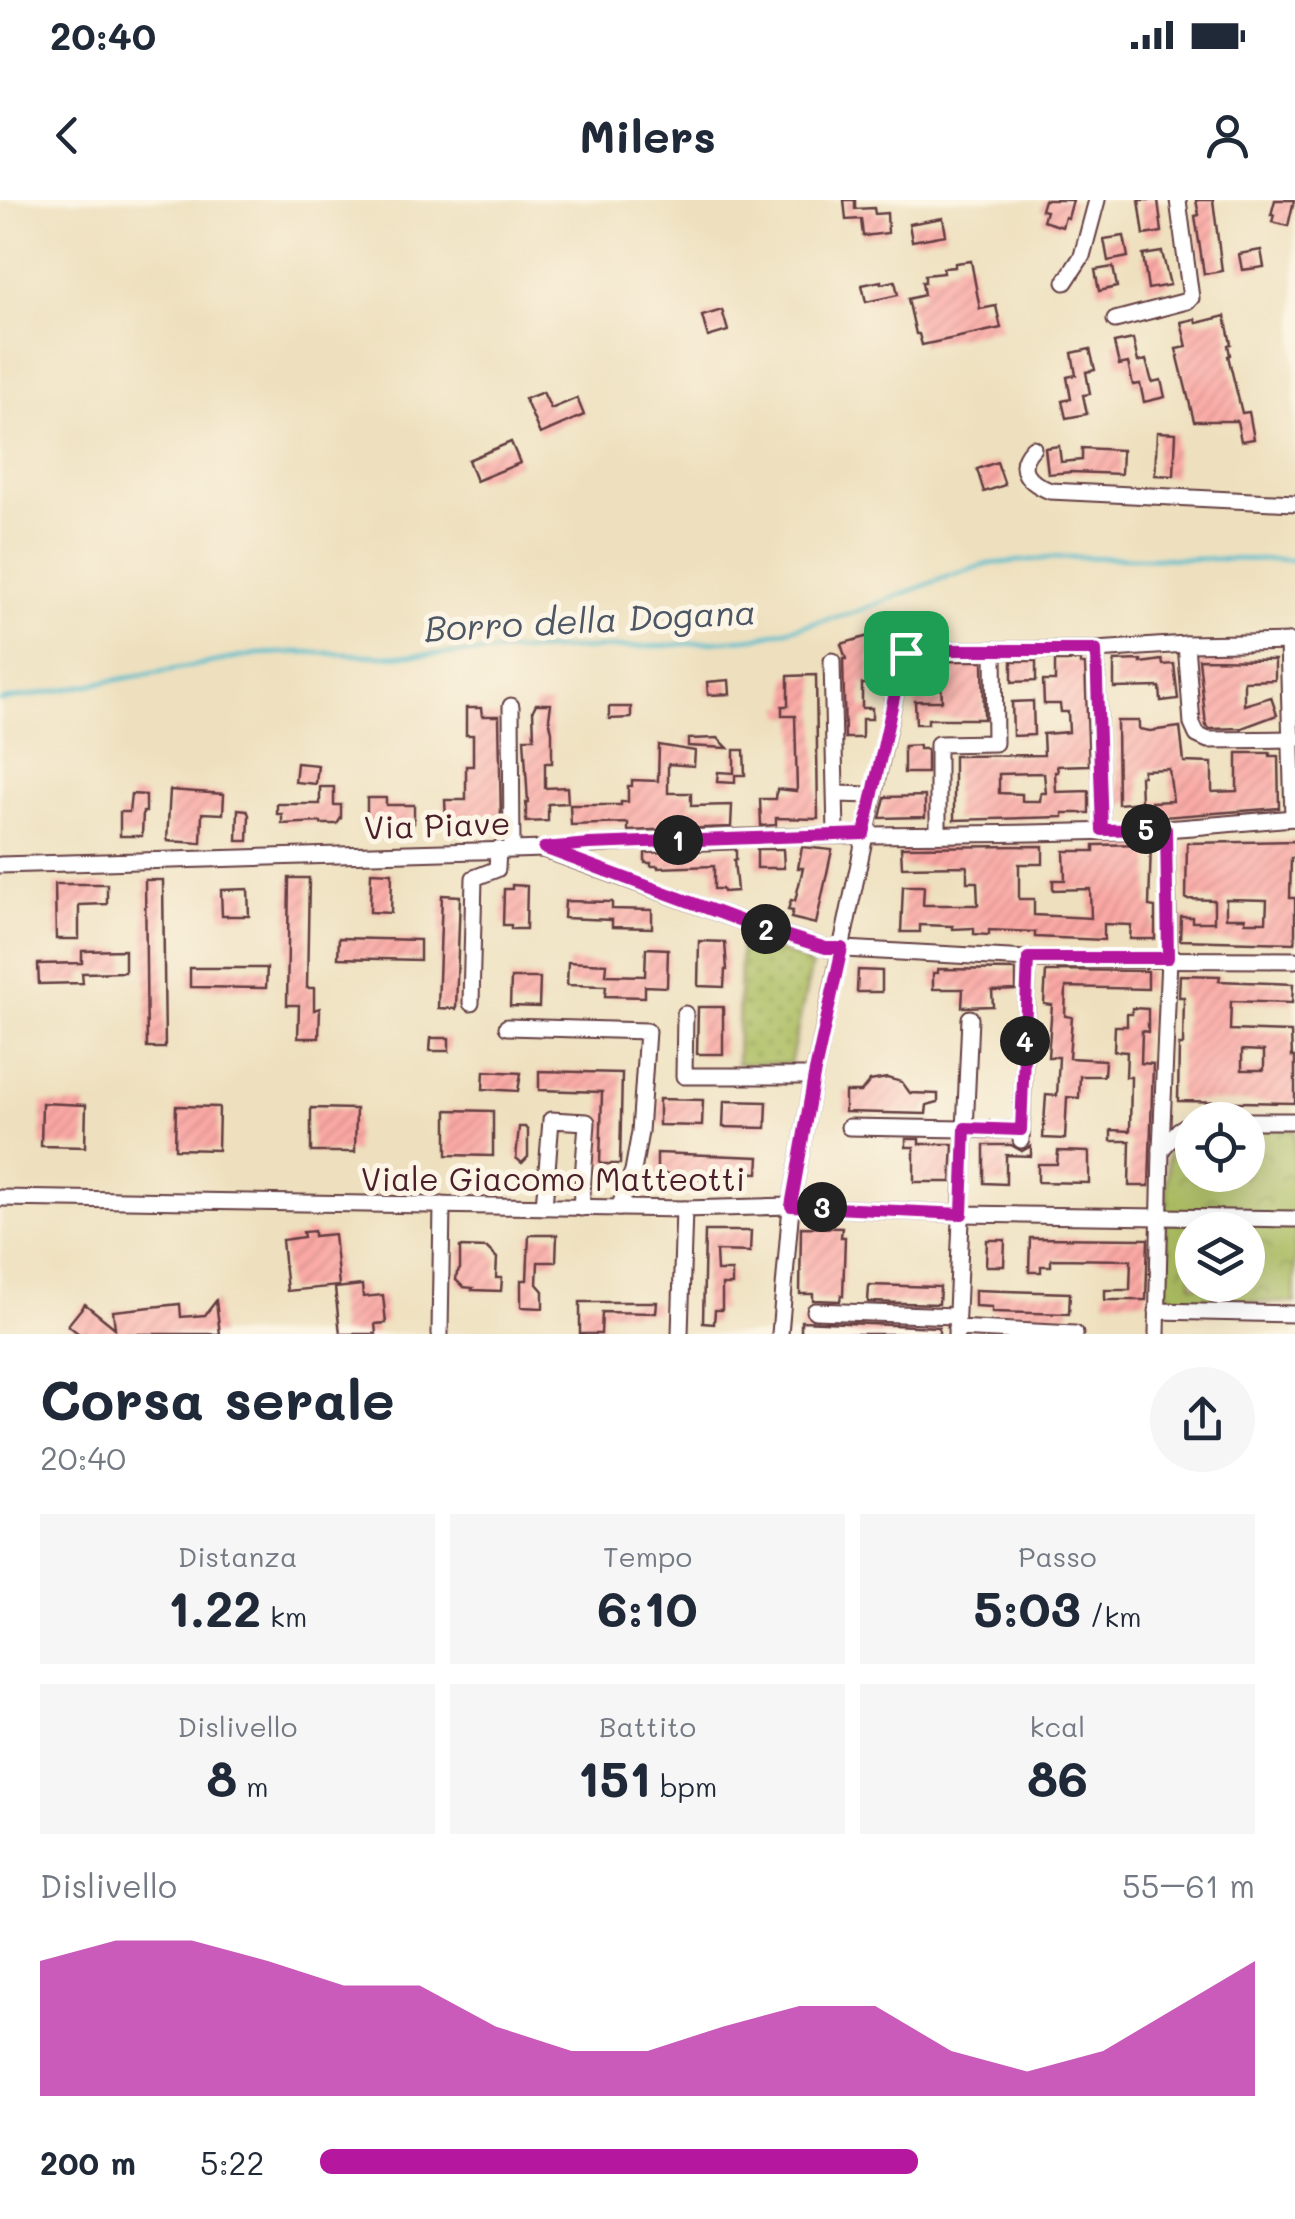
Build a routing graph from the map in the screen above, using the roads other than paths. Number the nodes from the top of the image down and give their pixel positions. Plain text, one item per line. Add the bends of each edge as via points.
1 (1097, 200) edge
2 (1178, 200) edge
3 (1065, 282) dead end
4 (1115, 320) dead end
5 (1033, 448) dead end
6 (1295, 503) edge
7 (1291, 642) edge
8 (1186, 644) junction
9 (994, 650) junction
10 (1096, 650) junction
11 (832, 661) dead end
12 (511, 706) dead end
13 (1293, 739) edge
14 (836, 794) junction
15 (873, 795) junction
16 (1294, 818) edge
17 (1166, 829) junction
18 (1102, 830) junction
19 (836, 834) junction
20 (864, 834) junction
21 (938, 834) junction
22 (544, 848) junction
23 (505, 849) junction
24 (0, 865) edge
25 (842, 948) junction
26 (1028, 958) junction
27 (1168, 958) junction
28 (1295, 960) edge
29 (471, 1003) dead end
30 (686, 1014) dead end
31 (970, 1018) dead end
32 (507, 1027) dead end
33 (814, 1076) junction
34 (1265, 1121) edge
35 (1295, 1121) edge
36 (849, 1127) dead end
37 (965, 1128) junction
38 (1175, 1134) edge
39 (1160, 1150) junction
40 (0, 1198) edge
41 (442, 1205) junction
42 (791, 1206) junction
43 (544, 1207) junction
44 (581, 1208) junction
45 (619, 1208) junction
46 (684, 1210) junction
47 (962, 1214) junction
48 (1162, 1217) junction
49 (1295, 1220) edge
50 (815, 1311) dead end
51 (1157, 1311) junction
52 (1295, 1314) edge
53 (956, 1326) edge
54 (440, 1334) edge
55 (680, 1334) edge
56 (780, 1334) edge
57 (1075, 1334) edge
58 (1157, 1334) edge

1 - 3 street via 1082,256
2 - 4 street via 1191,298
5 - 6 street via 1023,464 1026,474 1050,491
7 - 8 street
7 - 13 street
8 - 10 street
8 - 13 street via 1197,735
9 - 10 street
9 - 15 street via 906,653
9 - 21 street via 995,742 938,744
10 - 18 street
11 - 14 street
12 - 23 street
13 - 16 street
14 - 15 street
14 - 19 street
15 - 20 street
16 - 17 street, Via Piave
17 - 18 street, Via Piave
17 - 27 street
18 - 21 street, Via Piave
19 - 20 street, Via Piave
19 - 22 street, Via Piave
20 - 21 street, Via Piave
20 - 25 street
22 - 23 street, Via Piave
22 - 25 street via 747,923
23 - 24 street, Via Piave
23 - 29 street via 497,869 474,878
25 - 26 street
25 - 33 street
26 - 27 street
26 - 37 street via 1021,1135
27 - 28 street
27 - 39 street
30 - 33 street via 684,1076
31 - 37 street
32 - 45 street via 647,1031 640,1132
33 - 42 street
34 - 35 street
36 - 37 street
37 - 47 street
38 - 39 street
39 - 48 street
40 - 41 street, Viale Giacomo Matteotti via 36,1205
41 - 43 street, Viale Giacomo Matteotti
41 - 54 street
42 - 46 street, Viale Giacomo Matteotti
42 - 47 street, Viale Giacomo Matteotti
42 - 56 street
43 - 44 street, Viale Giacomo Matteotti
43 - 44 street via 551,1120 587,1122
44 - 45 street, Viale Giacomo Matteotti
45 - 46 street, Viale Giacomo Matteotti
46 - 55 street
47 - 48 street, Viale Giacomo Matteotti
47 - 53 street
48 - 49 street, Viale Giacomo Matteotti
48 - 51 street
50 - 53 street
51 - 52 street
51 - 58 street
53 - 57 street

